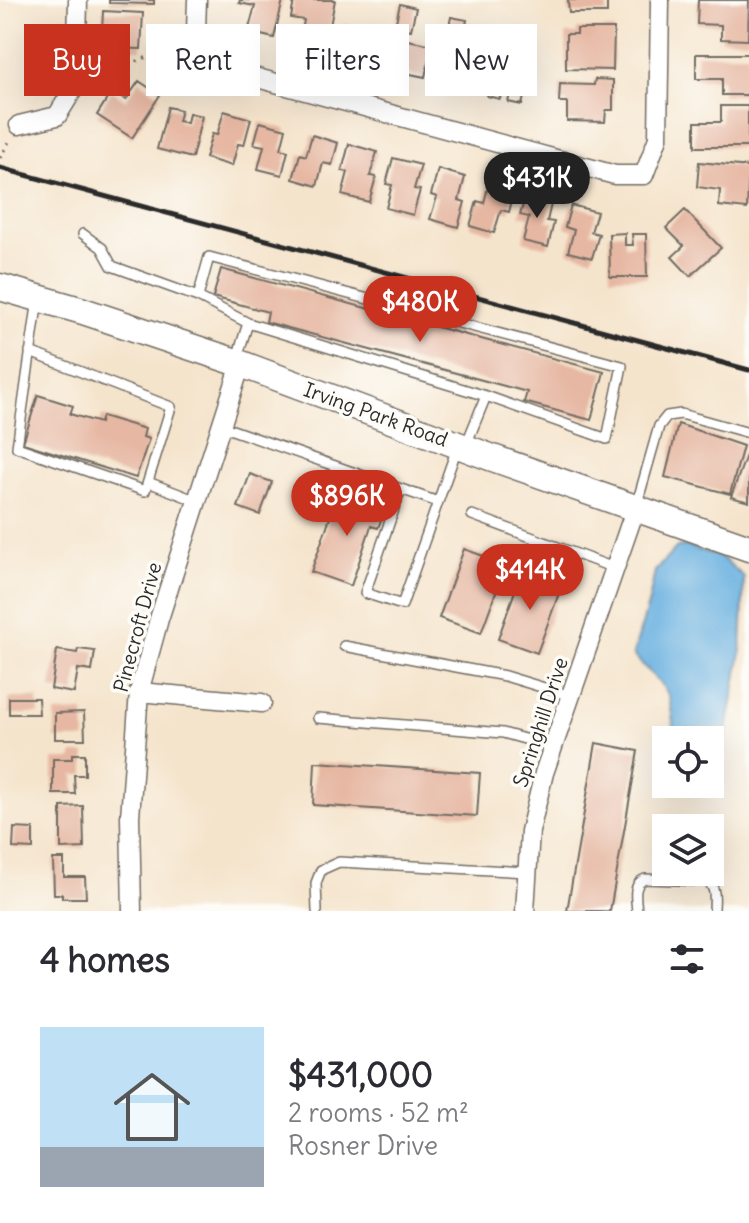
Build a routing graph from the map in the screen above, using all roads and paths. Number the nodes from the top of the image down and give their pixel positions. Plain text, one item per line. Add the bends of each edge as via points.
1 (78, 0) edge
2 (197, 0) edge
3 (660, 0) edge
4 (77, 24) edge
5 (69, 96) edge
6 (19, 125) dead end
7 (83, 234) dead end
8 (0, 287) edge
9 (38, 297) junction
10 (198, 297) junction
11 (248, 323) junction
12 (30, 352) junction
13 (238, 363) junction
14 (486, 396) junction
15 (221, 426) junction
16 (749, 433) edge
17 (462, 446) junction
18 (148, 482) junction
19 (401, 489) junction
20 (197, 501) junction
21 (438, 502) junction
22 (636, 507) junction
23 (472, 515) dead end
24 (749, 548) edge
25 (616, 569) junction
26 (344, 646) dead end
27 (139, 692) junction
28 (571, 696) junction
29 (262, 703) dead end
30 (318, 718) dead end
31 (553, 747) junction
32 (527, 872) junction
33 (132, 911) edge
34 (317, 911) edge
35 (525, 911) edge
36 (637, 911) edge
37 (714, 911) edge

1 - 4 street
2 - 3 street via 195,61 615,175 644,175 658,138
5 - 6 street via 57,116
7 - 10 lane via 102,248 112,266
8 - 9 main road, Irving Park Road
9 - 12 lane
9 - 13 main road, Irving Park Road
10 - 11 lane
10 - 14 lane via 209,257 622,366 607,439
11 - 13 lane
11 - 14 lane
12 - 18 lane via 171,407
12 - 18 lane via 17,447 145,491
13 - 15 street, Pinecroft Drive
13 - 17 main road, Irving Park Road
14 - 17 lane
15 - 19 lane
15 - 20 street, Pinecroft Drive
16 - 22 lane via 681,414 667,416 659,426
17 - 21 lane
17 - 22 main road, Irving Park Road
18 - 20 lane
19 - 21 lane
19 - 21 lane via 365,593 402,605
20 - 27 street, Pinecroft Drive
22 - 24 main road, Irving Park Road
22 - 25 street, Springhill Drive
23 - 25 lane
25 - 28 street, Springhill Drive
26 - 28 lane via 505,676
27 - 29 street
27 - 33 street, Pinecroft Drive via 130,817
28 - 31 street, Springhill Drive
30 - 31 lane via 503,733
31 - 32 street, Springhill Drive via 530,831
32 - 34 lane via 339,862 321,870
32 - 35 street, Springhill Drive
36 - 37 lane via 636,887 645,879 707,881 714,890

